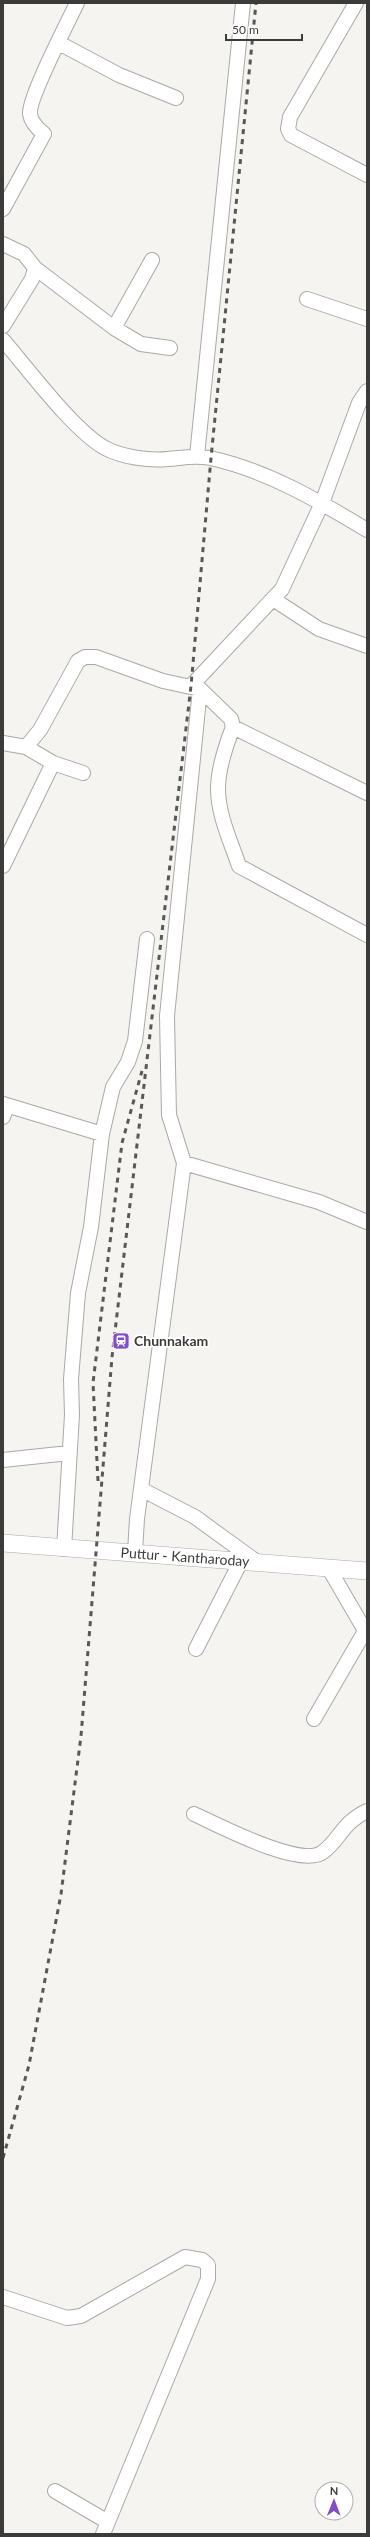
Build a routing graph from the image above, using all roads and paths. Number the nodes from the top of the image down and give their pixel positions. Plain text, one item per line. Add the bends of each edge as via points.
1 (76, 3) edge
2 (243, 3) edge
3 (356, 3) edge
4 (59, 43) junction
5 (176, 98) dead end
6 (367, 175) edge
7 (3, 209) edge
8 (3, 244) edge
9 (152, 260) dead end
10 (35, 268) junction
11 (307, 299) dead end
12 (367, 319) edge
13 (3, 326) edge
14 (114, 328) junction
15 (3, 340) edge
16 (170, 348) dead end
17 (367, 391) edge
18 (197, 456) junction
19 (322, 503) junction
20 (367, 530) edge
21 (273, 599) junction
22 (367, 646) edge
23 (196, 688) junction
24 (234, 727) junction
25 (3, 743) edge
26 (26, 747) junction
27 (53, 763) junction
28 (83, 773) dead end
29 (367, 793) edge
30 (3, 866) edge
31 (367, 935) edge
32 (147, 939) dead end
33 (4, 1109) edge
34 (102, 1134) junction
35 (184, 1163) junction
36 (367, 1222) edge
37 (69, 1453) junction
38 (3, 1460) edge
39 (141, 1489) junction
40 (3, 1543) edge
41 (64, 1549) junction
42 (135, 1552) junction
43 (249, 1562) junction
44 (328, 1567) junction
45 (367, 1571) edge
46 (366, 1632) edge
47 (196, 1649) dead end
48 (314, 1718) dead end
49 (367, 1811) edge
50 (194, 1814) dead end
51 (3, 2297) edge
52 (56, 2491) dead end
53 (106, 2528) edge

1 - 4 street
2 - 18 street
3 - 6 street via 290,117 288,129 291,135
4 - 5 street via 119,75
4 - 7 street via 36,89 30,113 35,126 44,134
8 - 10 street via 24,254
9 - 14 street
10 - 13 street via 32,279
10 - 14 street
11 - 12 street
14 - 16 street via 141,344
15 - 18 street via 82,429 106,448 127,456 166,460
17 - 19 street via 359,403
18 - 19 street via 265,476
19 - 20 street
19 - 21 street via 282,589
21 - 22 street via 319,629
21 - 23 street
23 - 24 street via 231,719
23 - 26 street via 163,681 96,657 85,657 78,661 40,730
23 - 35 street via 168,1016 169,1115
24 - 29 street
24 - 31 street via 226,744 218,789 222,813 239,866
25 - 26 street
26 - 27 street
27 - 28 street
27 - 30 street
32 - 34 street via 135,1041 128,1062 113,1087
33 - 34 street
34 - 37 street via 91,1227 78,1293 71,1379
35 - 36 street via 319,1202
35 - 39 street
37 - 38 street
37 - 41 street
39 - 42 street
39 - 43 street via 195,1517
40 - 41 main road, Puttur - Kantharoday
41 - 42 main road, Puttur - Kantharoday
42 - 43 main road, Puttur - Kantharoday
43 - 44 main road, Puttur - Kantharoday
43 - 47 street
44 - 45 main road, Puttur - Kantharoday
44 - 46 street
46 - 48 street
49 - 50 street via 353,1818 322,1853 308,1858 261,1844
51 - 53 street via 68,2318 81,2316 185,2257 202,2260 208,2265 208,2279
52 - 53 street

